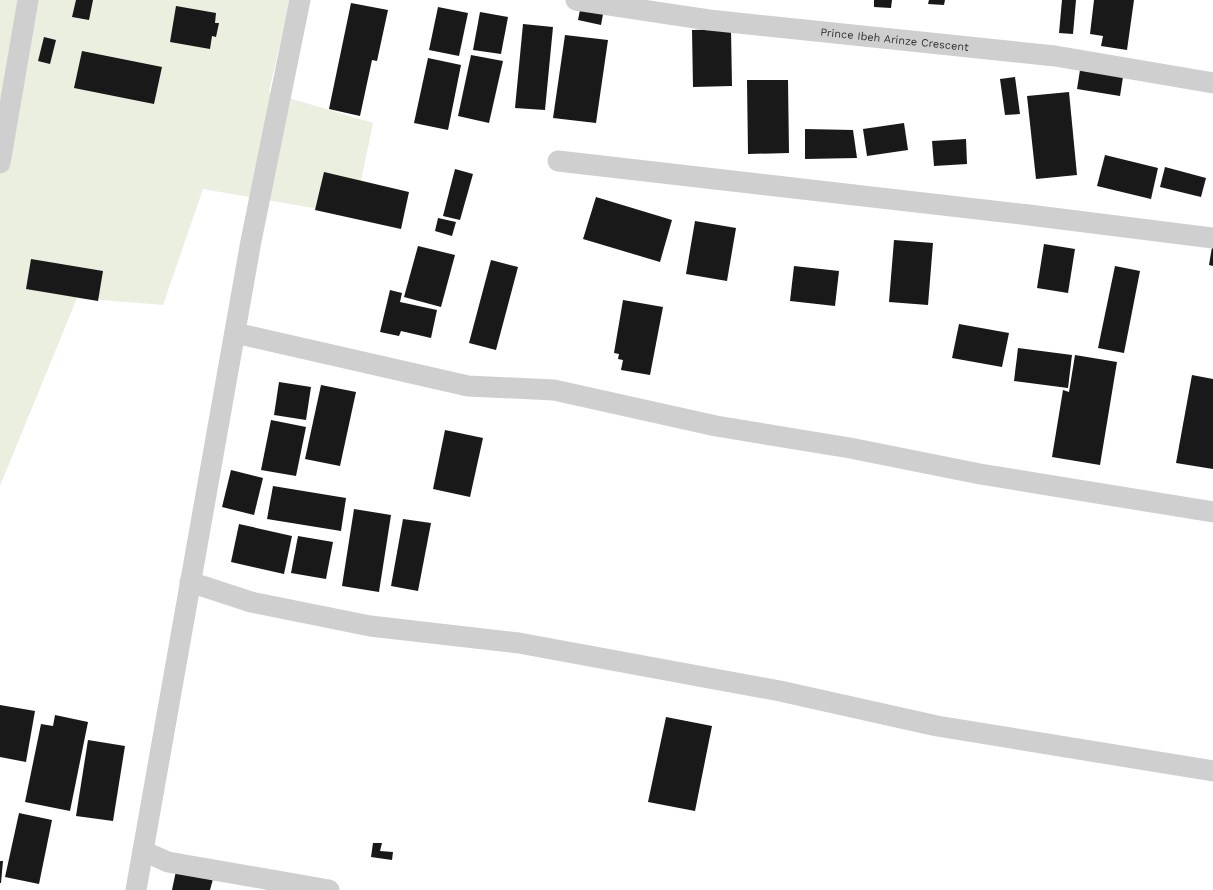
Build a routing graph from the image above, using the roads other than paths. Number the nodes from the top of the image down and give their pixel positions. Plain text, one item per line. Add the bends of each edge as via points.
1 (28, 0) edge
2 (300, 0) edge
3 (576, 0) edge
4 (1213, 83) edge
5 (558, 161) dead end
6 (0, 163) edge
7 (1213, 238) edge
8 (235, 333) junction
9 (1213, 512) edge
10 (190, 582) junction
11 (1213, 771) edge
12 (143, 851) junction
13 (136, 890) edge
14 (329, 890) edge

1 - 6 street
2 - 8 street
3 - 4 street, Prince Ibeh Arinze Crescent via 710,20 1055,56
5 - 7 street
8 - 9 street via 468,386 554,390 716,426 850,448 980,474
8 - 10 street
10 - 11 street via 251,602 370,626 519,643 780,691 937,726
10 - 12 street
12 - 13 street
12 - 14 street via 168,862

